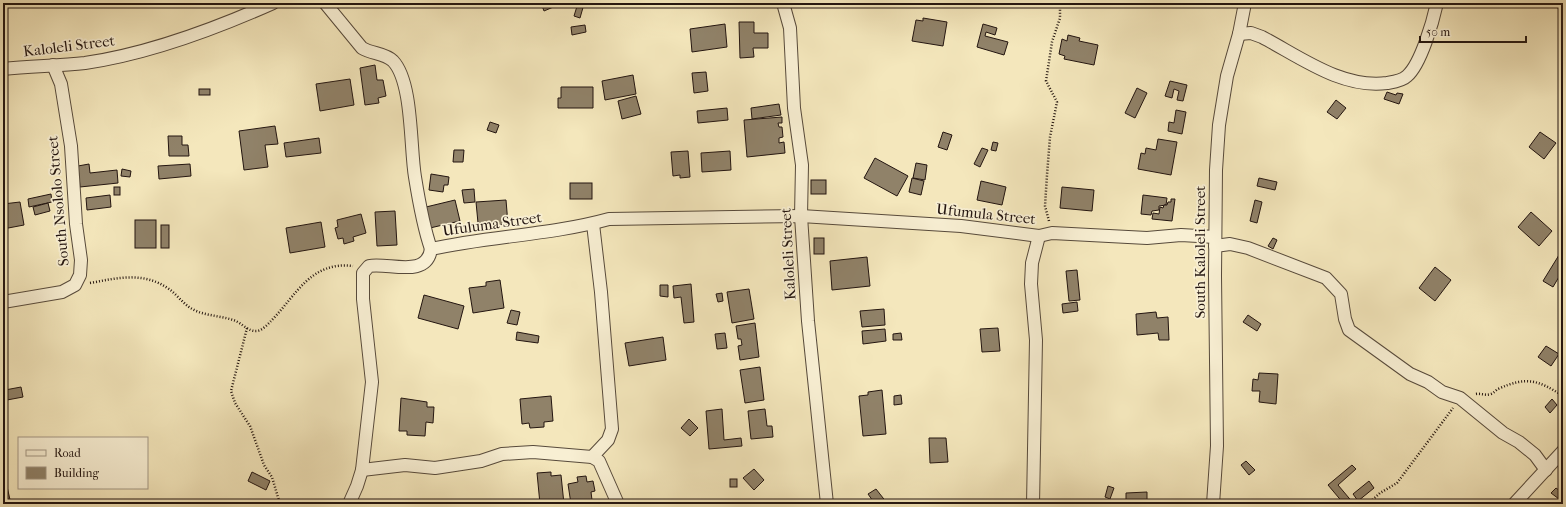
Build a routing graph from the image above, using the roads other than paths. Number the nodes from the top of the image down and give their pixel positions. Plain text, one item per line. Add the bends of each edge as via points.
1 (273, 3) edge
2 (325, 3) edge
3 (784, 3) edge
4 (1245, 3) edge
5 (1438, 3) edge
6 (1239, 34) junction
7 (53, 65) junction
8 (3, 69) edge
9 (801, 216) junction
10 (593, 224) junction
11 (1039, 236) junction
12 (1215, 241) junction
13 (431, 249) junction
14 (3, 302) edge
15 (1563, 451) edge
16 (592, 457) junction
17 (362, 470) junction
18 (1546, 470) junction
19 (349, 504) edge
20 (618, 504) edge
21 (827, 504) edge
22 (1033, 504) edge
23 (1213, 504) edge
24 (1514, 504) edge

1 - 7 street, Kaloleli Street via 189,36 124,55 85,63
2 - 13 street via 362,48 389,58 400,72 409,113 415,178
3 - 9 street, Kaloleli Street via 790,28 794,108 802,165
4 - 6 street, South Kaloleli Street
5 - 6 street via 1418,59 1407,76 1395,82 1359,83 1335,76 1262,37
6 - 12 street, South Kaloleli Street via 1227,76 1219,125
7 - 8 street, Kaloleli Street
7 - 14 street, South Nsololo Street via 61,84 71,146 81,260 80,275 75,285 62,292
9 - 10 street, Ufuluma Street via 609,219
9 - 11 street, Ufumula Street via 961,226
9 - 21 street, Kaloleli Street via 808,321
10 - 13 street, Ufuluma Street
10 - 16 street via 612,429 608,440
11 - 12 street, Ufumula Street via 1052,233 1147,238 1181,235
11 - 22 street via 1032,263 1031,284 1036,346
12 - 18 street, Ufumula Street via 1248,248 1326,278 1341,294 1345,319 1350,330 1410,374 1442,392 1460,398 1535,455
12 - 23 street, South Kaloleli Street via 1217,446
13 - 17 street, Ufuluma Street via 427,260 415,267 381,264 370,266 363,273 363,299 372,382
15 - 18 street
16 - 17 street via 533,452 502,454 481,461 435,468 405,465
16 - 20 street via 599,461
17 - 19 street
18 - 24 street

